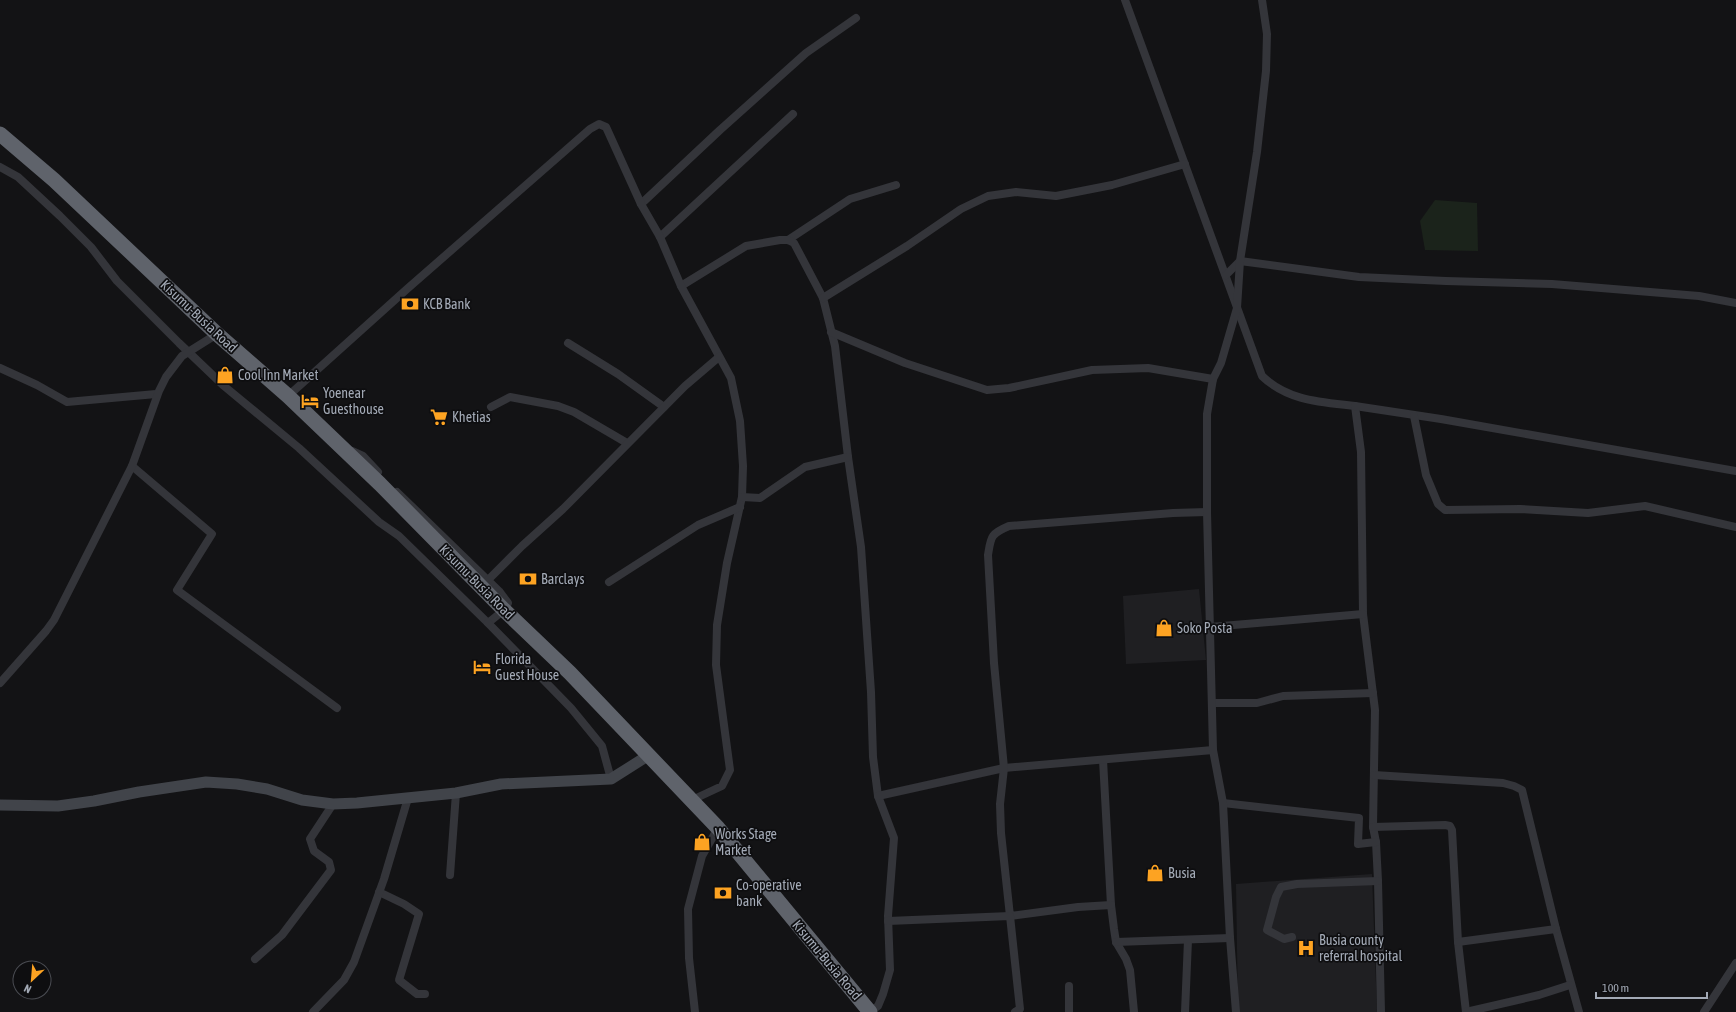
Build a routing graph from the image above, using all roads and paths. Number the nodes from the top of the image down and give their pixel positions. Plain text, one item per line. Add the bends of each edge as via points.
1 (1125, 0) edge
2 (1262, 0) edge
3 (856, 18) dead end
4 (793, 114) dead end
5 (0, 134) edge
6 (1185, 164) junction
7 (0, 167) edge
8 (896, 185) dead end
9 (641, 204) junction
10 (660, 237) junction
11 (788, 240) junction
12 (1240, 261) junction
13 (1226, 275) junction
14 (681, 286) junction
15 (822, 298) junction
16 (1736, 303) edge
17 (1237, 308) junction
18 (831, 332) junction
19 (217, 334) junction
20 (568, 343) dead end
21 (187, 351) junction
22 (719, 357) junction
23 (0, 368) edge
24 (1213, 379) junction
25 (156, 394) dead end
26 (288, 396) junction
27 (1355, 406) junction
28 (491, 407) dead end
29 (664, 407) junction
30 (1414, 416) junction
31 (627, 443) junction
32 (348, 454) junction
33 (848, 458) junction
34 (132, 466) junction
35 (1736, 471) edge
36 (742, 497) junction
37 (740, 507) junction
38 (1207, 512) junction
39 (1736, 527) edge
40 (488, 580) junction
41 (609, 582) dead end
42 (504, 610) junction
43 (1363, 614) junction
44 (488, 623) junction
45 (1210, 627) junction
46 (0, 683) edge
47 (1372, 693) junction
48 (1212, 703) junction
49 (337, 708) dead end
50 (1213, 750) junction
51 (649, 754) junction
52 (1103, 760) junction
53 (1004, 768) junction
54 (1374, 775) junction
55 (611, 779) junction
56 (456, 793) junction
57 (878, 796) junction
58 (408, 798) junction
59 (692, 800) junction
60 (1223, 803) junction
61 (333, 804) junction
62 (0, 805) edge
63 (718, 828) junction
64 (1373, 828) junction
65 (1376, 842) junction
66 (450, 875) dead end
67 (1378, 882) junction
68 (379, 892) junction
69 (1111, 905) junction
70 (1010, 916) junction
71 (888, 921) junction
72 (1556, 929) junction
73 (1292, 937) dead end
74 (1230, 938) junction
75 (1188, 940) junction
76 (1116, 942) junction
77 (1458, 942) junction
78 (254, 959) dead end
79 (1736, 965) edge
80 (1570, 985) junction
81 (1069, 986) dead end
82 (425, 994) dead end
83 (875, 1010) edge
84 (1019, 1011) edge
85 (313, 1012) edge
86 (694, 1012) edge
87 (1069, 1012) edge
88 (1134, 1012) edge
89 (1185, 1012) edge
90 (1236, 1012) edge
91 (1381, 1012) edge
92 (1466, 1012) edge
93 (1579, 1012) edge
94 (1704, 1012) edge

1 - 6 street
2 - 12 street via 1267,34 1266,71 1257,152
3 - 9 street via 806,54
4 - 10 street
5 - 19 highway, Kisumu-Busia Road via 54,180
6 - 13 street
6 - 15 street via 1112,185 1056,196 1016,192 988,196 961,209 907,246
7 - 21 street via 18,177 60,216 91,247 117,280
8 - 11 street via 850,199
9 - 10 street
9 - 26 street via 606,127 599,124 551,162
10 - 14 street
11 - 14 street via 746,246
11 - 15 street via 794,243
12 - 13 street
12 - 16 street via 1359,276 1552,284 1700,296
12 - 17 street
13 - 17 street
14 - 22 street
15 - 18 street
17 - 24 street via 1221,363
17 - 27 street via 1262,376 1272,385 1285,393 1308,400
18 - 24 street via 905,363 987,390 1009,388 1092,370 1148,368
18 - 33 street via 835,346
19 - 21 street
19 - 26 highway, Kisumu-Busia Road
20 - 29 street
21 - 34 street via 159,391
21 - 44 street via 250,408 300,448 379,522 400,536
22 - 29 street
22 - 36 street via 731,378 740,421
23 - 25 street via 67,402
24 - 38 street via 1207,414
26 - 32 highway, Kisumu-Busia Road
27 - 30 street
27 - 43 street via 1360,452
28 - 31 street via 510,397 558,406 574,412
29 - 31 street
30 - 35 street
30 - 39 street via 1426,475 1438,504 1445,510 1520,509 1588,513 1645,506
31 - 40 street via 563,509
32 - 40 street via 352,451 363,456
32 - 42 highway, Kisumu-Busia Road
33 - 36 street via 805,467 760,498
33 - 57 street via 861,546 873,757
34 - 46 street via 54,620
34 - 49 street via 212,534 177,590
36 - 37 street
37 - 41 street via 698,525
37 - 59 street via 727,562 717,625 716,665 730,770 722,786
38 - 45 street
38 - 53 street via 1009,526 996,532 991,540 988,556 994,663
40 - 42 street via 508,603
42 - 44 street
42 - 51 highway, Kisumu-Busia Road
43 - 45 street
43 - 47 street
44 - 55 street via 571,708 602,746
45 - 48 street
47 - 48 street via 1283,696 1257,703
47 - 54 street via 1375,710
48 - 50 street
50 - 52 street
50 - 60 street
51 - 55 street
51 - 59 highway, Kisumu-Busia Road
52 - 53 street
52 - 69 street
53 - 57 street
53 - 70 street via 1000,804 1001,833
54 - 64 street
54 - 72 street via 1503,783 1522,790
55 - 56 street via 501,784
56 - 58 street
56 - 66 street
57 - 71 street via 894,838
58 - 61 street
58 - 68 street
59 - 63 highway, Kisumu-Busia Road
60 - 65 street via 1359,818 1358,844
60 - 74 street
61 - 62 street via 302,800 267,789 206,782 58,806
61 - 78 street via 310,839 314,851 329,862 331,870 282,935
63 - 83 highway, Kisumu-Busia Road
63 - 86 street via 702,856 688,909
64 - 65 street
64 - 77 street via 1445,824 1450,826
65 - 67 street
67 - 73 street via 1297,884 1281,887 1267,930 1284,939
67 - 91 street
68 - 82 street via 419,914 399,980 417,994
68 - 85 street via 354,962 344,980
69 - 70 street
69 - 76 street
70 - 71 street
70 - 84 street
71 - 83 street via 890,970 884,994
72 - 77 street
72 - 80 street
74 - 75 street
74 - 90 street
75 - 76 street
75 - 89 street
76 - 88 street via 1130,970
77 - 92 street
79 - 94 street
80 - 92 street
80 - 93 street
81 - 87 street

